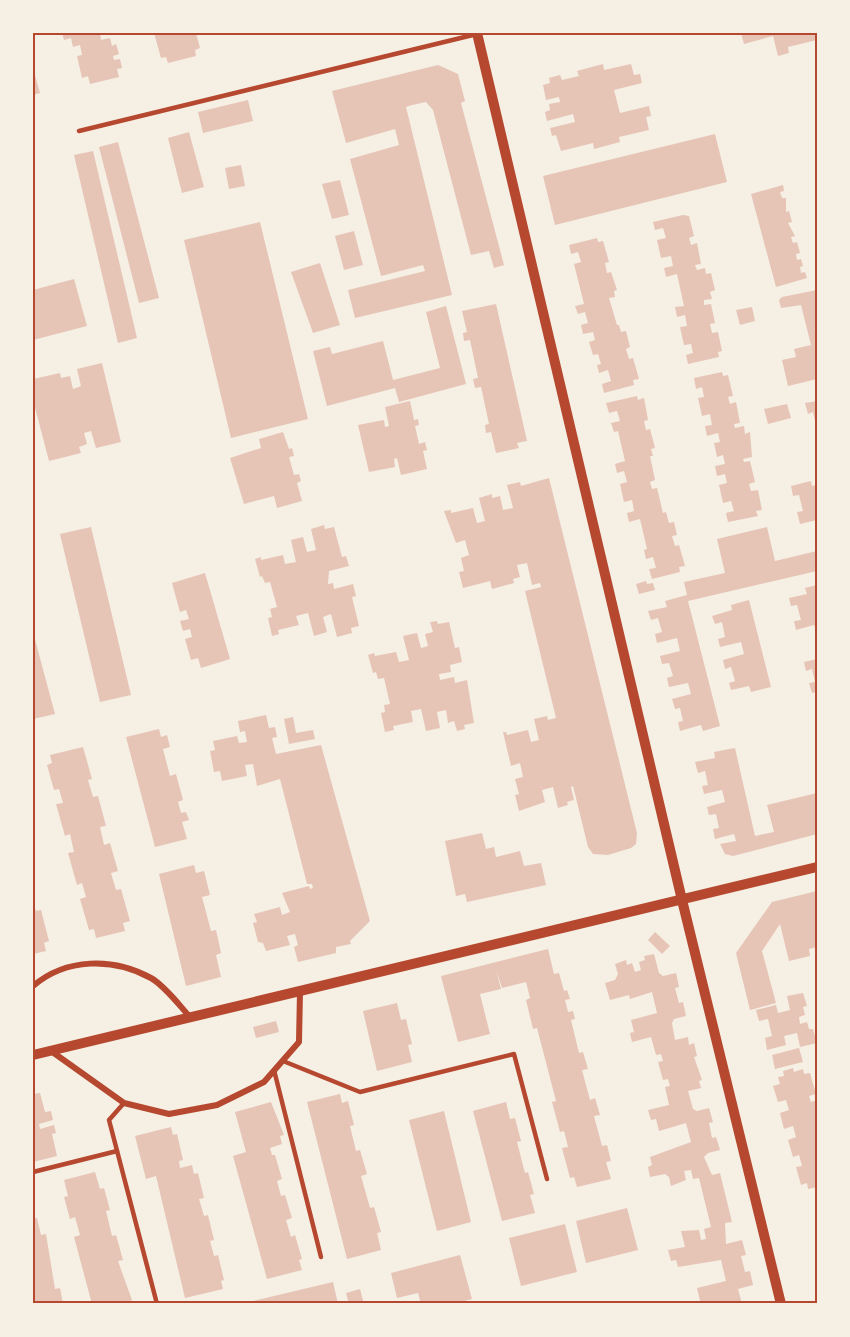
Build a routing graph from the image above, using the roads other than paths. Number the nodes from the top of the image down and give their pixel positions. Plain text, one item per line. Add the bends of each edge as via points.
1 (477, 34) edge
2 (78, 131) dead end
3 (817, 867) edge
4 (682, 900) junction
5 (33, 986) edge
6 (300, 992) junction
7 (191, 1018) junction
8 (51, 1051) junction
9 (33, 1056) edge
10 (283, 1060) junction
11 (274, 1070) junction
12 (124, 1103) junction
13 (117, 1151) junction
14 (33, 1172) edge
15 (547, 1179) dead end
16 (321, 1257) dead end
17 (157, 1304) edge
18 (781, 1304) edge

1 - 2 lane
1 - 4 street
3 - 4 street
4 - 6 street
4 - 18 street
5 - 7 street via 47,974 78,964 112,963 152,978
6 - 7 street
6 - 10 street via 299,1042
7 - 8 street
8 - 9 street
8 - 12 street
10 - 11 street
10 - 15 lane via 360,1092 514,1054
11 - 12 street via 264,1082 217,1105 169,1114
11 - 16 lane
12 - 13 lane via 109,1120
13 - 14 lane
13 - 17 lane

